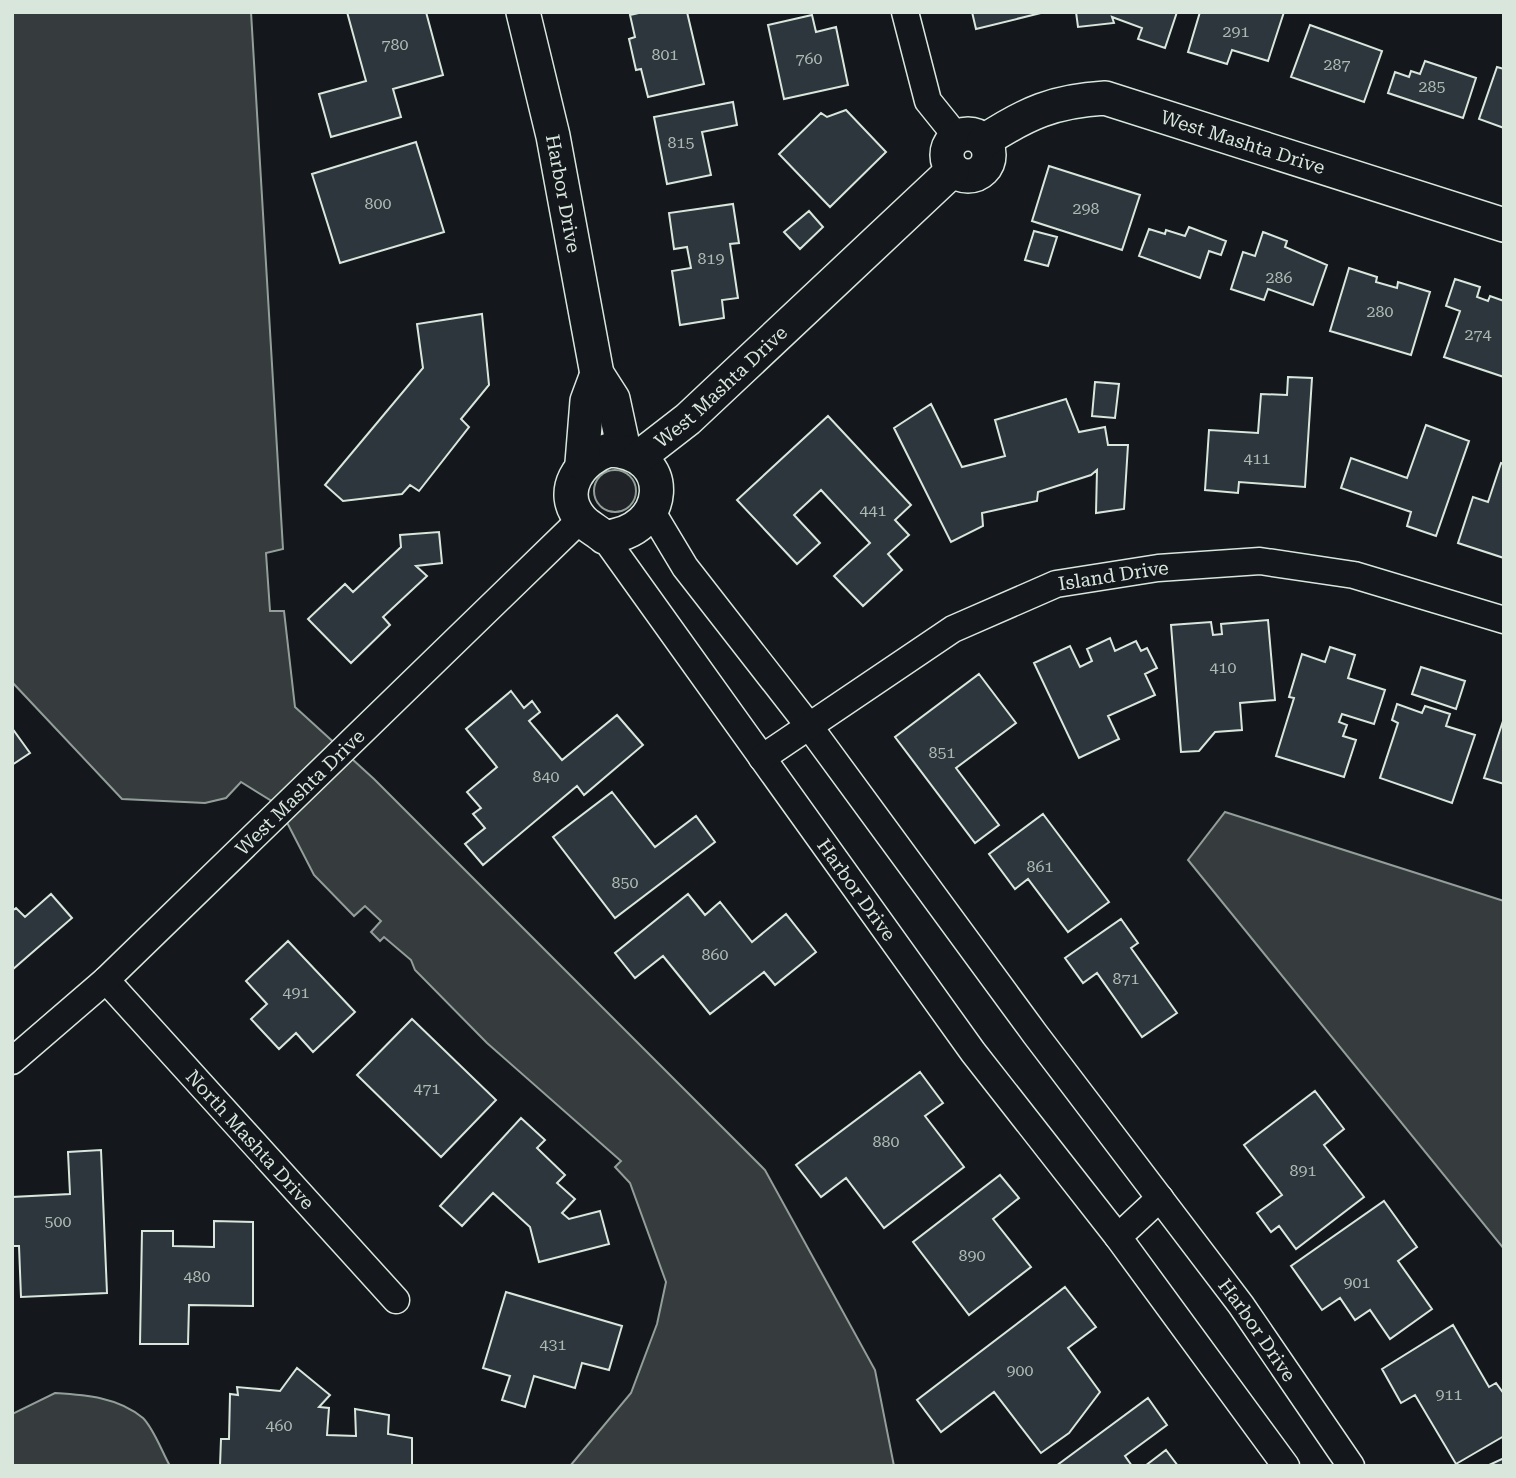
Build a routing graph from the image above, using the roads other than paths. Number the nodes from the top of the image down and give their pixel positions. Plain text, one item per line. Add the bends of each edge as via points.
1 (523, 12) edge
2 (905, 12) edge
3 (971, 139) junction
4 (1504, 225) edge
5 (597, 374) junction
6 (631, 454) junction
7 (582, 463) junction
8 (652, 512) junction
9 (592, 528) junction
10 (1504, 620) edge
11 (809, 726) junction
12 (762, 758) junction
13 (106, 980) junction
14 (12, 1061) edge
15 (1160, 1198) junction
16 (1118, 1237) junction
17 (396, 1300) dead end
18 (1286, 1466) edge
19 (1352, 1466) edge

1 - 5 street, Harbor Drive via 559,163
2 - 3 street via 928,101
3 - 4 street, West Mashta Drive via 1036,110 1071,100 1105,98
3 - 6 street, West Mashta Drive via 947,153 953,170 688,419
5 - 6 street, Harbor Drive via 613,399
5 - 7 street, Harbor Drive via 587,401
6 - 7 street via 608,450
6 - 8 street via 650,468 656,482
7 - 9 street via 571,491
8 - 9 street via 643,524 623,536
8 - 11 street, Harbor Drive via 685,567
9 - 12 street, Harbor Drive
9 - 13 street, West Mashta Drive via 255,833
10 - 11 street, Island Drive via 1354,575 1260,561 1158,568 1056,584 953,629
11 - 12 street, Island Drive
11 - 15 street, Harbor Drive
12 - 16 street, Harbor Drive via 973,1052
13 - 14 street, West Mashta Drive
13 - 17 street, North Mashta Drive
15 - 16 street
15 - 19 street, Harbor Drive via 1241,1305
16 - 18 street, Harbor Drive

